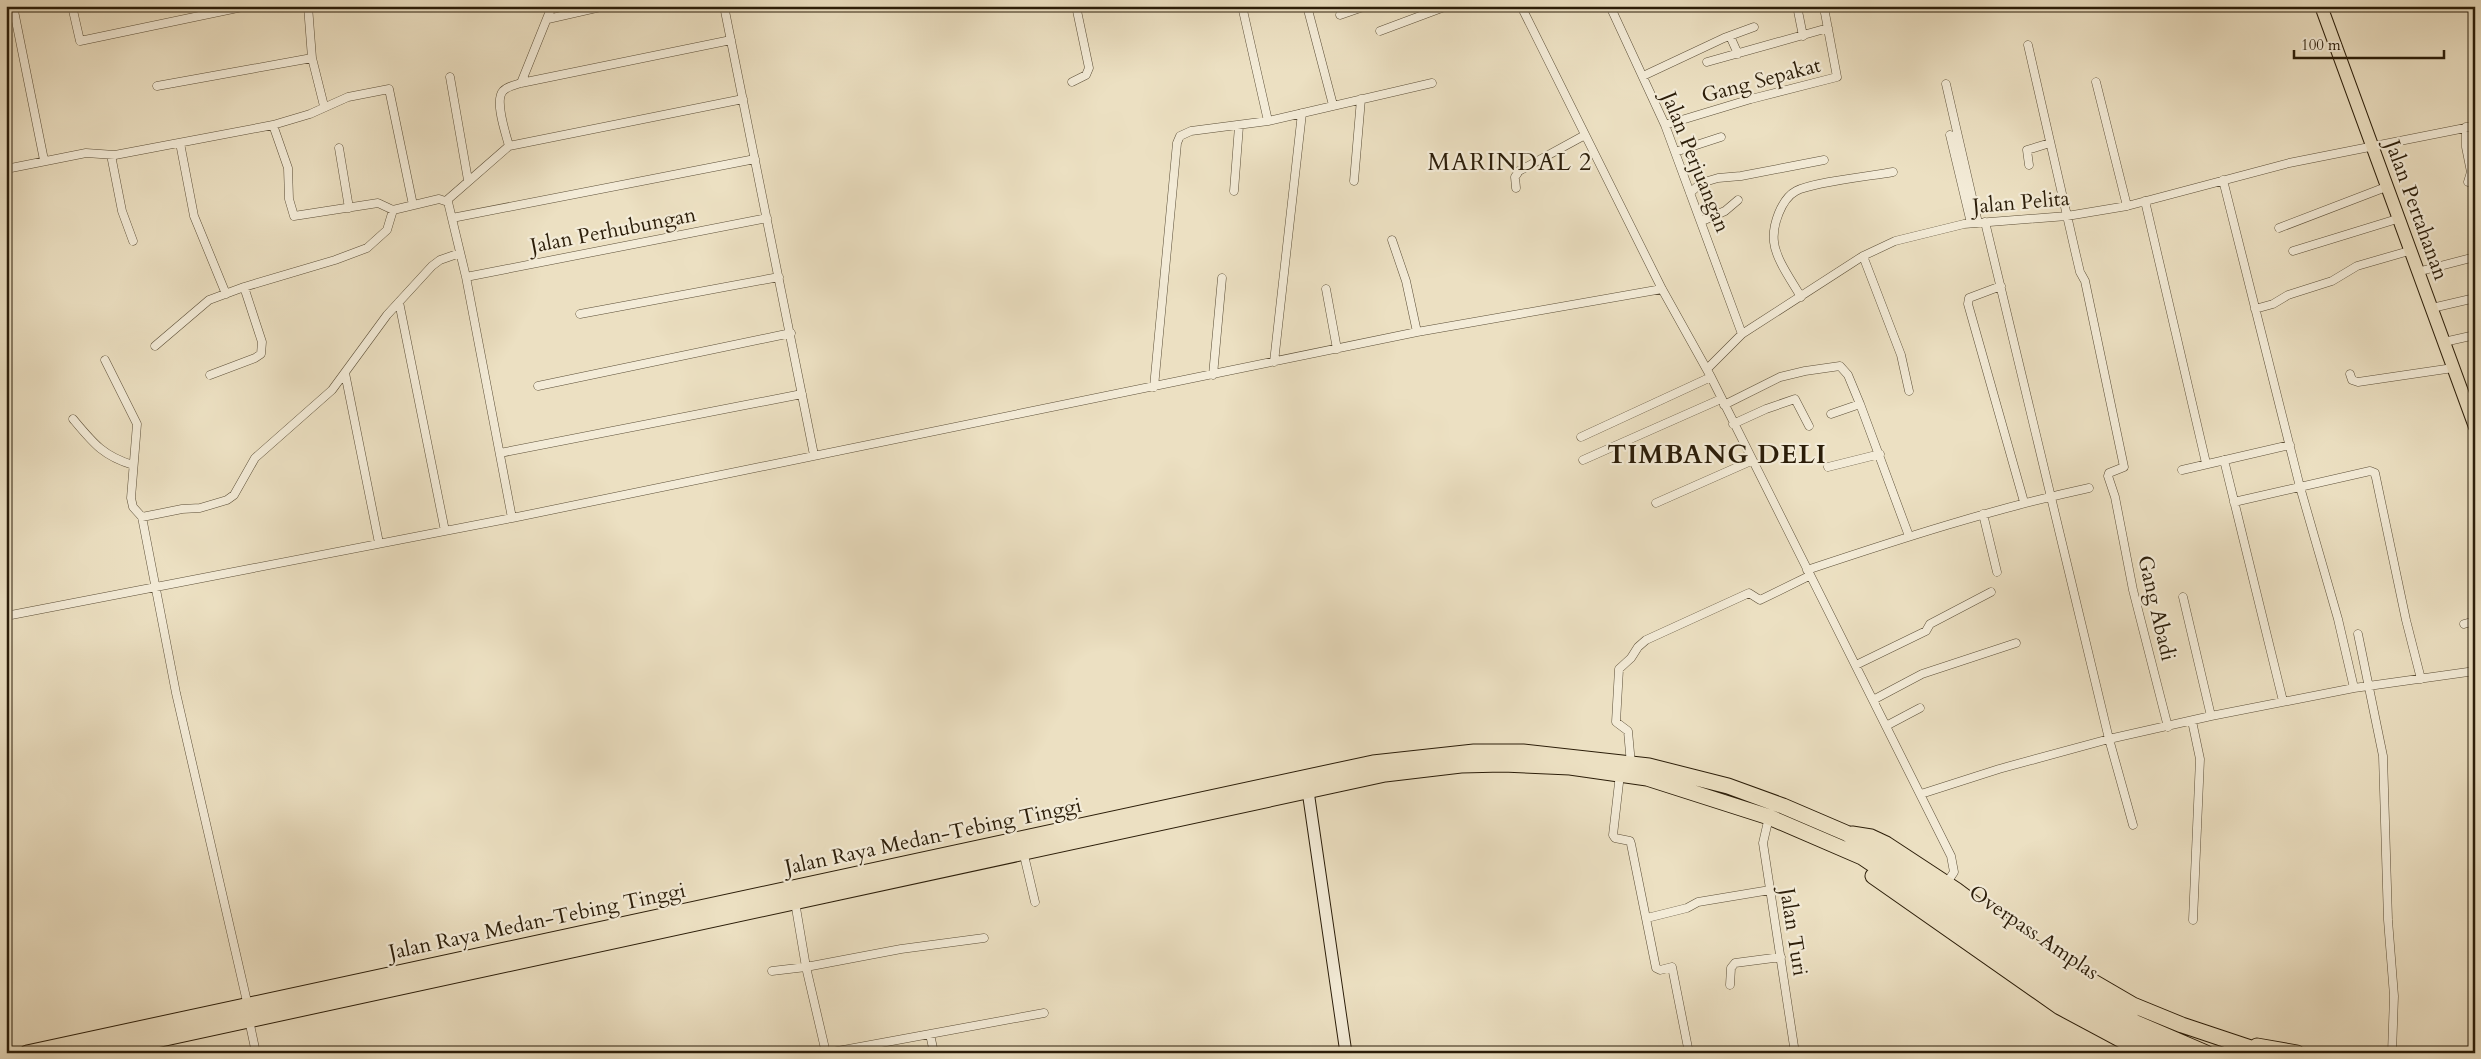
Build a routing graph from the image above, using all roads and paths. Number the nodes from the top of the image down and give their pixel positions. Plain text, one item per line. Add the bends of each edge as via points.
1 (13, 6) edge
2 (72, 6) edge
3 (247, 6) edge
4 (308, 6) edge
5 (552, 6) edge
6 (605, 6) edge
7 (724, 6) edge
8 (1076, 6) edge
9 (1242, 6) edge
10 (1307, 6) edge
11 (1366, 6) edge
12 (1447, 6) edge
13 (1521, 6) edge
14 (1610, 6) edge
15 (1797, 6) edge
16 (2321, 6) edge
17 (1825, 13) dead end
18 (1340, 16) dead end
19 (548, 19) junction
20 (1754, 27) dead end
21 (1828, 28) junction
22 (1380, 31) dead end
23 (1730, 36) junction
24 (1803, 36) junction
25 (731, 40) junction
26 (2028, 45) dead end
27 (1738, 54) junction
28 (312, 58) junction
29 (1707, 62) dead end
30 (1643, 76) junction
31 (450, 77) dead end
32 (1072, 82) dead end
33 (2096, 82) dead end
34 (522, 83) junction
35 (1432, 83) dead end
36 (1946, 84) dead end
37 (157, 86) dead end
38 (743, 99) junction
39 (1361, 99) junction
40 (1332, 105) junction
41 (324, 106) junction
42 (1302, 113) junction
43 (1268, 120) junction
44 (273, 125) junction
45 (1665, 125) junction
46 (1238, 126) junction
47 (2471, 126) edge
48 (1585, 135) junction
49 (1950, 136) dead end
50 (1721, 137) dead end
51 (180, 142) junction
52 (2050, 143) junction
53 (509, 146) junction
54 (2373, 146) junction
55 (339, 148) dead end
56 (1675, 152) junction
57 (111, 155) junction
58 (755, 158) junction
59 (44, 160) junction
60 (1824, 160) dead end
61 (2029, 166) dead end
62 (6, 170) edge
63 (1893, 172) dead end
64 (468, 180) junction
65 (1354, 180) dead end
66 (2223, 180) junction
67 (2468, 182) dead end
68 (2386, 187) junction
69 (1516, 188) dead end
70 (1234, 191) dead end
71 (1690, 193) junction
72 (1738, 200) dead end
73 (446, 201) junction
74 (2145, 201) junction
75 (413, 205) junction
76 (2126, 206) junction
77 (349, 208) junction
78 (393, 210) junction
79 (2067, 216) junction
80 (452, 218) junction
81 (767, 218) junction
82 (2398, 219) junction
83 (1702, 221) junction
84 (1978, 223) junction
85 (2278, 228) dead end
86 (1392, 240) dead end
87 (133, 241) dead end
88 (2293, 251) dead end
89 (2409, 251) junction
90 (460, 253) junction
91 (1863, 256) junction
92 (2475, 257) edge
93 (2417, 272) junction
94 (466, 277) junction
95 (779, 277) junction
96 (1222, 278) dead end
97 (2001, 286) junction
98 (244, 287) junction
99 (1662, 288) junction
100 (1326, 289) dead end
101 (226, 294) junction
102 (1801, 297) junction
103 (2475, 298) edge
104 (399, 302) junction
105 (2432, 308) junction
106 (2255, 309) junction
107 (580, 314) dead end
108 (1417, 332) junction
109 (791, 333) junction
110 (1742, 334) junction
111 (2475, 335) edge
112 (2444, 342) junction
113 (155, 346) dead end
114 (1337, 349) junction
115 (105, 360) dead end
116 (1274, 362) junction
117 (2453, 368) junction
118 (1707, 369) junction
119 (345, 373) junction
120 (2350, 374) dead end
121 (210, 375) dead end
122 (1213, 376) junction
123 (1711, 377) junction
124 (538, 386) dead end
125 (1154, 386) junction
126 (1909, 391) dead end
127 (802, 394) junction
128 (1723, 402) junction
129 (1860, 404) junction
130 (1831, 414) dead end
131 (73, 419) dead end
132 (1733, 424) junction
133 (1809, 426) dead end
134 (2475, 427) edge
135 (1581, 437) dead end
136 (2290, 445) junction
137 (500, 453) junction
138 (1880, 454) junction
139 (814, 455) junction
140 (1583, 460) dead end
141 (2224, 460) junction
142 (1751, 461) junction
143 (2206, 463) junction
144 (134, 465) junction
145 (1828, 467) dead end
146 (2182, 470) dead end
147 (2300, 486) junction
148 (2089, 488) dead end
149 (2050, 496) junction
150 (2024, 502) junction
151 (2234, 502) junction
152 (1656, 503) dead end
153 (1983, 514) junction
154 (142, 517) junction
155 (512, 518) junction
156 (445, 530) junction
157 (1909, 536) junction
158 (379, 543) junction
159 (1997, 572) dead end
160 (1808, 573) junction
161 (156, 588) junction
162 (1991, 592) dead end
163 (2183, 596) dead end
164 (6, 616) edge
165 (2475, 622) edge
166 (2464, 624) dead end
167 (2358, 634) dead end
168 (2016, 643) dead end
169 (1856, 665) junction
170 (2475, 671) edge
171 (2421, 679) junction
172 (2370, 686) junction
173 (2354, 688) junction
174 (1873, 700) junction
175 (2283, 701) junction
176 (1920, 708) dead end
177 (2211, 716) junction
178 (2192, 721) junction
179 (1886, 726) junction
180 (2168, 726) junction
181 (2109, 739) junction
182 (1626, 769) junction
183 (1308, 791) junction
184 (1921, 794) junction
185 (1769, 816) junction
186 (2133, 825) dead end
187 (1846, 833) junction
188 (1833, 843) junction
189 (1023, 852) junction
190 (1871, 856) junction
191 (1946, 884) junction
192 (1770, 890) junction
193 (795, 902) junction
194 (1035, 902) dead end
195 (1647, 918) junction
196 (2193, 920) dead end
197 (984, 938) dead end
198 (1781, 957) junction
199 (806, 967) junction
200 (772, 971) dead end
201 (1730, 985) dead end
202 (248, 1013) junction
203 (1044, 1013) dead end
204 (930, 1034) junction
205 (2216, 1036) junction
206 (2234, 1046) edge
207 (27, 1053) edge
208 (96, 1053) edge
209 (256, 1053) edge
210 (827, 1053) edge
211 (934, 1053) edge
212 (1346, 1053) edge
213 (1689, 1053) edge
214 (1795, 1053) edge
215 (2146, 1053) edge
216 (2174, 1053) edge
217 (2206, 1053) edge
218 (2213, 1053) edge
219 (2266, 1053) edge
220 (2297, 1053) edge
221 (2392, 1053) edge

1 - 59 street
2 - 3 street via 80,41
4 - 28 street
5 - 19 street
6 - 19 street
7 - 25 street
8 - 32 street via 1089,68 1086,75
9 - 43 street
10 - 40 street
11 - 18 street
12 - 22 street
13 - 48 street
14 - 30 street, Jalan Perjuangan
15 - 24 street
16 - 54 main road, Jalan Pertahanan
17 - 21 street
19 - 34 street
20 - 23 street
21 - 24 street
21 - 45 street, Gang Sepakat via 1837,77
23 - 27 street
23 - 30 street
24 - 27 street
25 - 34 street
25 - 38 street
26 - 52 street
27 - 29 street
28 - 37 street
28 - 41 street
30 - 45 street, Jalan Perjuangan
31 - 64 street
33 - 76 street
34 - 53 street via 507,88 500,96
35 - 39 street
36 - 84 street
38 - 53 street
38 - 58 street
39 - 40 street
39 - 65 street
40 - 42 street
41 - 44 street via 310,114
41 - 75 street via 348,97 389,89
42 - 43 street
42 - 116 street
43 - 46 street
44 - 51 street
44 - 77 street via 288,168 292,216
45 - 56 street, Jalan Perjuangan
46 - 70 street
46 - 125 street via 1191,131 1178,139
47 - 54 street, Jalan Pelita
47 - 67 street via 2466,147 2471,172
48 - 69 street via 1519,171
48 - 99 street
49 - 84 street
50 - 56 street
51 - 57 street
51 - 101 street via 194,216
52 - 61 street via 2027,150
52 - 79 street
53 - 64 street
54 - 66 street, Jalan Pelita
54 - 68 main road, Jalan Pertahanan
55 - 77 street
56 - 71 street, Jalan Perjuangan
57 - 59 street via 86,153
57 - 87 street via 122,211
58 - 80 street
58 - 81 street
59 - 62 street
60 - 71 street via 1713,179
63 - 102 street via 1805,188 1788,197 1780,211 1774,240 1778,255
64 - 73 street
66 - 74 street, Jalan Pelita
66 - 106 street
68 - 82 main road, Jalan Pertahanan
68 - 85 street
71 - 83 street, Jalan Perjuangan
72 - 83 street via 1725,211
73 - 75 street via 439,199
73 - 80 street
74 - 76 street, Jalan Pelita
74 - 143 street
75 - 78 street
76 - 79 street, Jalan Pelita
77 - 78 street via 378,203
78 - 98 street via 387,230 367,248
79 - 84 street, Jalan Pelita
79 - 180 street, Gang Abadi via 2085,281 2124,464 2123,469 2108,475
80 - 90 street
81 - 94 street, Jalan Perhubungan
81 - 95 street
82 - 88 street
82 - 89 main road, Jalan Pertahanan
83 - 110 street, Jalan Perjuangan
84 - 91 street, Jalan Pelita via 1895,241
84 - 97 street
86 - 108 street via 1406,281
89 - 93 main road, Jalan Pertahanan
89 - 106 street via 2357,266 2332,281
90 - 94 street
90 - 104 street via 432,266
91 - 102 street, Jalan Pelita
91 - 126 street via 1901,355
92 - 93 street
93 - 105 main road, Jalan Pertahanan
94 - 137 street
95 - 107 street
95 - 109 street
96 - 122 street
97 - 149 street
97 - 150 street via 1973,295 1968,304
98 - 101 street
98 - 121 street via 262,342 261,354
99 - 108 street
99 - 118 street
100 - 114 street
101 - 113 street via 209,300
102 - 110 street, Jalan Pelita
103 - 105 street
104 - 119 street
104 - 156 street
105 - 112 main road, Jalan Pertahanan
106 - 136 street
108 - 114 street
109 - 124 street
109 - 127 street
110 - 118 street, Jalan Pelita
111 - 112 street
112 - 117 main road, Jalan Pertahanan
114 - 116 street
115 - 144 street via 138,424
116 - 122 street
117 - 120 street via 2358,382 2352,380
117 - 134 main road, Jalan Pertahanan
118 - 123 street
119 - 154 street via 332,390 255,458 239,489 227,500 200,508
119 - 158 street
122 - 125 street
123 - 128 street
123 - 135 street
125 - 139 street
127 - 137 street
127 - 139 street
128 - 129 street via 1780,377 1840,366 1848,375
128 - 132 street
128 - 140 street
129 - 130 street
129 - 138 street
131 - 144 street via 98,448 114,459
132 - 133 street via 1795,399
132 - 142 street
136 - 141 street
136 - 147 street
137 - 155 street
138 - 145 street
138 - 157 street
139 - 155 street
141 - 143 street
141 - 151 street
142 - 152 street
142 - 160 street
143 - 146 street
144 - 154 street via 132,503 135,512
147 - 151 street
147 - 171 street via 2370,471 2375,473
147 - 173 street
148 - 149 street
149 - 150 street
149 - 181 street
150 - 153 street
151 - 175 street
153 - 157 street
153 - 159 street
154 - 161 street
155 - 156 street
156 - 158 street
157 - 160 street
158 - 161 street
160 - 169 street
160 - 182 street via 1760,600 1750,593 1640,644 1619,669 1616,687 1616,722 1628,731
161 - 164 street
161 - 202 street via 176,693
162 - 169 street via 1930,624 1926,631
163 - 177 street
165 - 166 street
167 - 172 street
168 - 174 street via 1922,674
169 - 174 street
170 - 171 street
171 - 172 street
172 - 173 street
172 - 221 street via 2383,756 2388,920 2394,996
173 - 175 street
174 - 179 street
175 - 177 street
176 - 179 street
177 - 178 street
178 - 180 street
178 - 196 street via 2200,759
179 - 184 street
180 - 181 street
181 - 184 street
181 - 186 street
182 - 183 highway, Jalan Raya Medan-Tebing Tinggi via 1461,765 1384,774
182 - 185 highway, Jalan Raya Medan-Tebing Tinggi
182 - 187 highway, Jalan Raya Medan-Tebing Tinggi via 1649,766 1728,786
182 - 195 street via 1613,835 1630,841
182 - 202 highway, Jalan Raya Medan-Tebing Tinggi via 1523,752 1484,752 1374,763 568,934
183 - 189 highway, Jalan Raya Medan-Tebing Tinggi
183 - 212 street
184 - 191 street via 1951,856 1954,872
185 - 188 highway, Jalan Raya Medan-Tebing Tinggi
185 - 192 street, Jalan Turi via 1763,843
187 - 190 highway, Overpass Amplas
187 - 191 highway via 1871,837 1886,844
188 - 190 highway, Overpass Amplas
188 - 215 highway via 1879,881 2060,1008
189 - 193 highway, Jalan Raya Medan-Tebing Tinggi
189 - 194 street
190 - 216 highway, Overpass Amplas via 2051,988 2130,1034
190 - 217 highway, Overpass Amplas via 1965,910 2058,977 2136,1022
191 - 205 highway via 2030,945 2094,984 2133,1005
192 - 195 street via 1698,902 1688,908
192 - 198 street, Jalan Turi
193 - 199 street
193 - 202 highway, Jalan Raya Medan-Tebing Tinggi
195 - 213 street via 1656,968 1672,967
197 - 199 street
198 - 201 street via 1735,963 1731,968
198 - 214 street, Jalan Turi
199 - 200 street
199 - 210 street
202 - 207 highway, Jalan Raya Medan-Tebing Tinggi
202 - 208 highway, Jalan Raya Medan-Tebing Tinggi
202 - 209 street
203 - 204 street
204 - 210 street
204 - 211 street
205 - 206 highway
205 - 218 highway
206 - 219 highway
206 - 220 highway

